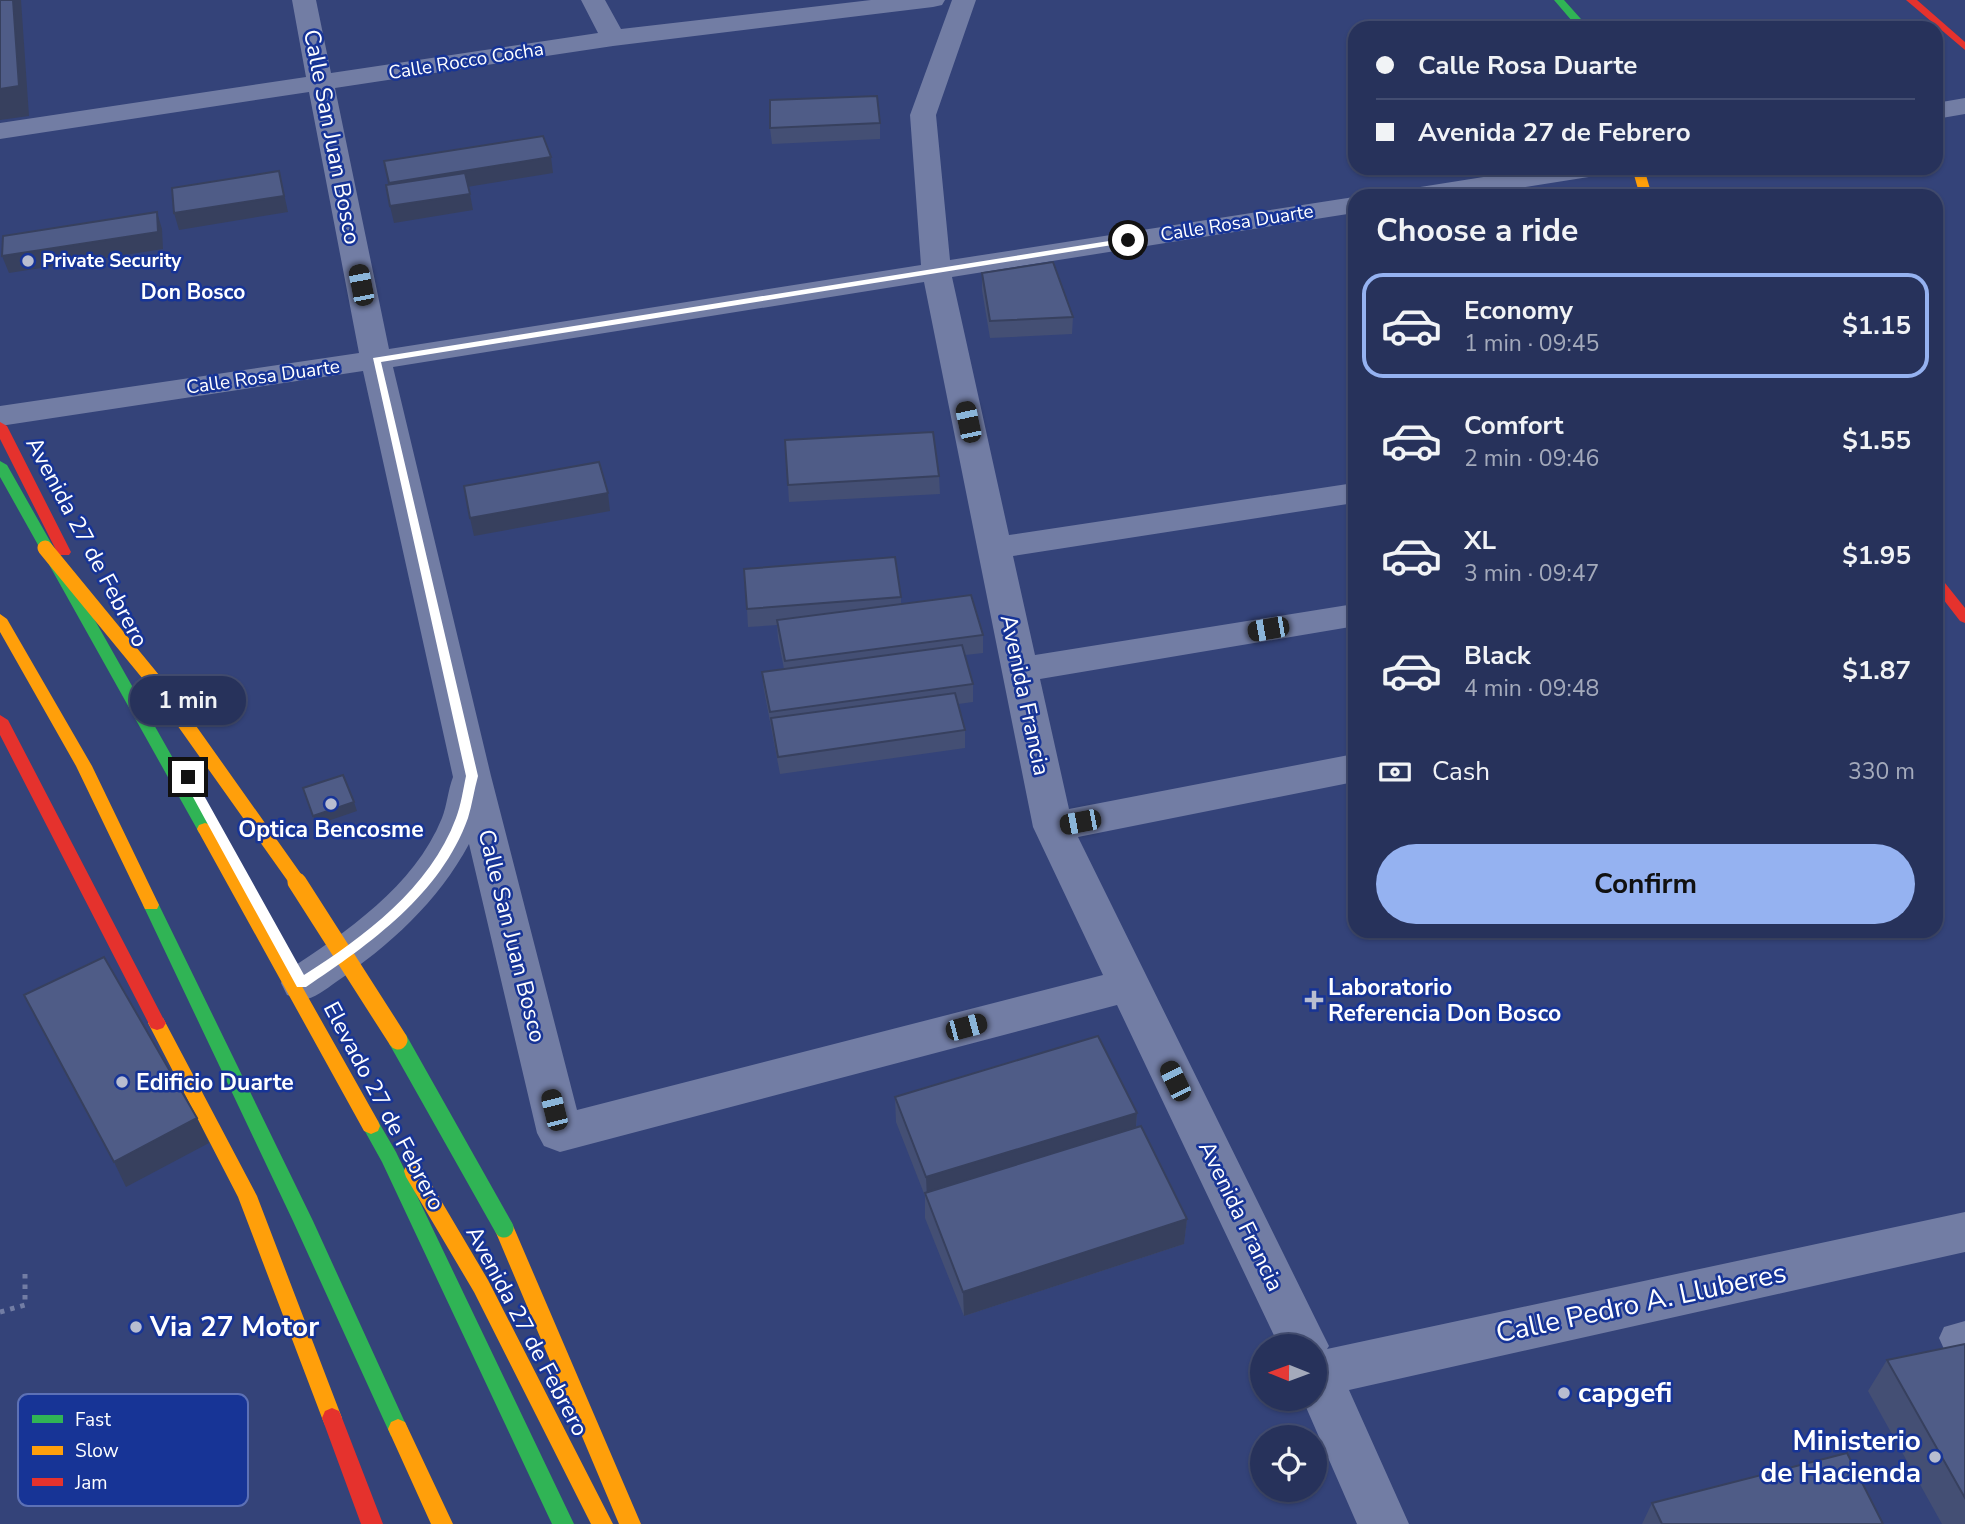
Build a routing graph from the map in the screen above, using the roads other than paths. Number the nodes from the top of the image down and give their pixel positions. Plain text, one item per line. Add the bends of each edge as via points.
1 (304, 0) edge
2 (593, 0) edge
3 (933, 0) edge
4 (964, 0) edge
5 (1559, 0) edge
6 (1911, 0) edge
7 (1578, 21) edge
8 (1935, 21) edge
9 (1943, 28) edge
10 (613, 38) junction
11 (1965, 47) edge
12 (322, 83) junction
13 (1965, 106) edge
14 (1943, 110) edge
15 (0, 131) edge
16 (1550, 175) edge
17 (1459, 189) edge
18 (1348, 210) edge
19 (936, 270) junction
20 (376, 360) junction
21 (0, 416) edge
22 (0, 426) edge
23 (0, 465) edge
24 (1348, 494) edge
25 (45, 548) junction
26 (994, 548) junction
27 (1943, 590) edge
28 (1348, 615) edge
29 (1965, 618) edge
30 (0, 619) edge
31 (1020, 670) junction
32 (0, 720) edge
33 (1348, 769) edge
34 (472, 776) junction
35 (1053, 827) junction
36 (302, 983) junction
37 (1128, 985) junction
38 (1965, 1232) edge
39 (1298, 1334) edge
40 (1327, 1359) edge
41 (1327, 1396) edge
42 (372, 1524) edge
43 (442, 1524) edge
44 (562, 1524) edge
45 (602, 1524) edge
46 (630, 1524) edge
47 (1383, 1524) edge

1 - 12 street, Calle San Juan Bosco
2 - 10 street
3 - 10 street, Calle Rocco Cocha
4 - 19 street, Avenida Francia via 923,115
5 - 7 main road
6 - 8 main road
9 - 11 main road
10 - 12 street, Calle Rocco Cocha
12 - 15 street, Calle Rocco Cocha
12 - 20 street, Calle San Juan Bosco
13 - 14 street
16 - 17 street
18 - 19 street, Calle Rosa Duarte
19 - 20 street, Calle Rosa Duarte
19 - 26 street, Avenida Francia
20 - 21 street, Calle Rosa Duarte
20 - 34 street, Calle San Juan Bosco
22 - 36 main road, Avenida 27 de Febrero
23 - 25 main road, Elevado 27 de Febrero
24 - 26 street
25 - 44 main road, Elevado 27 de Febrero, bridge via 389,1158
25 - 46 main road, bridge via 159,686 242,800 342,948 409,1059 504,1228
26 - 31 street, Avenida Francia
27 - 29 main road
28 - 31 street
30 - 43 main road via 84,766 303,1221
31 - 35 street, Avenida Francia
32 - 42 main road via 247,1196
33 - 35 street
34 - 36 street via 461,819 438,863 403,906 357,947
34 - 37 street, Calle San Juan Bosco via 560,1133
35 - 37 street, Avenida Francia
36 - 45 main road, Avenida 27 de Febrero via 481,1286
37 - 39 street, Avenida Francia
38 - 40 street, Calle Pedro A. Lluberes
41 - 47 street, Avenida Francia

